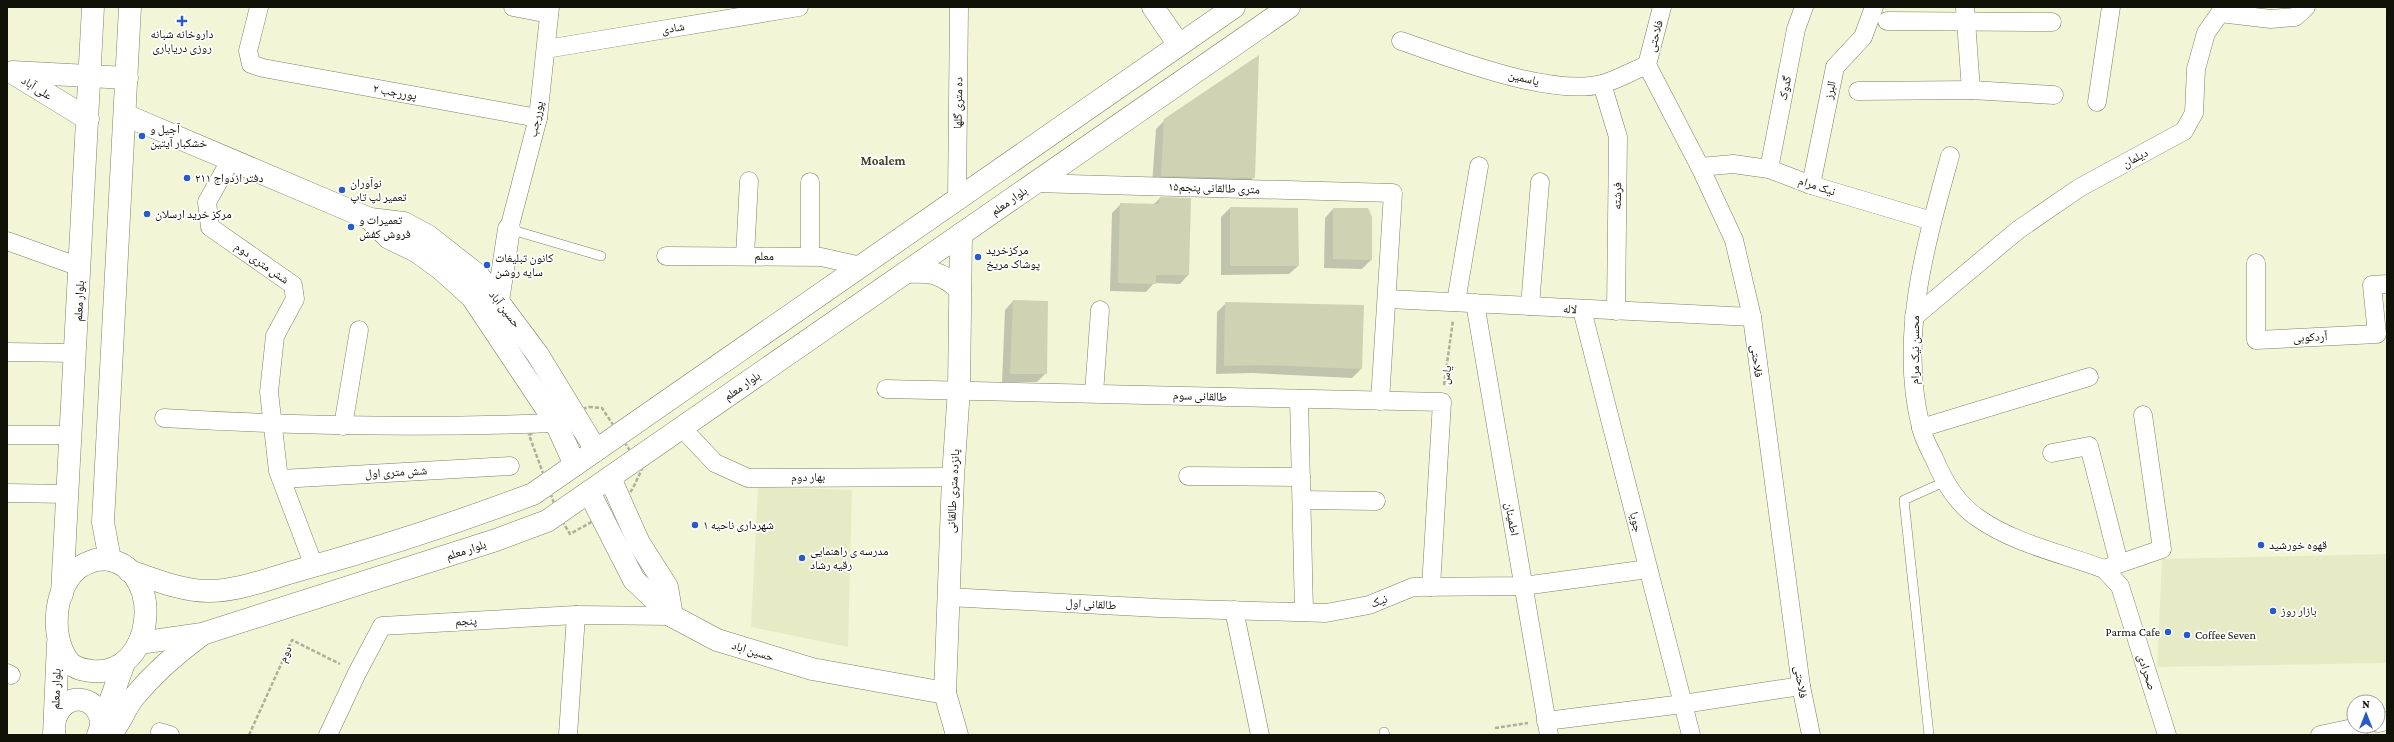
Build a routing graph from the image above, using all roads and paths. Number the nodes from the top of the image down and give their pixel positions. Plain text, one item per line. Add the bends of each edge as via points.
1 (93, 7) edge
2 (130, 7) edge
3 (259, 7) edge
4 (513, 7) edge
5 (795, 7) edge
6 (960, 7) edge
7 (1153, 7) edge
8 (1234, 7) edge
9 (1288, 7) edge
10 (1662, 7) edge
11 (1804, 7) edge
12 (1874, 7) edge
13 (2111, 7) edge
14 (2306, 7) edge
15 (550, 10) edge
16 (1965, 14) edge
17 (1888, 21) dead end
18 (2052, 22) dead end
19 (1401, 41) dead end
20 (1180, 45) junction
21 (546, 49) junction
22 (1647, 65) junction
23 (10, 71) edge
24 (90, 75) junction
25 (127, 78) junction
26 (1602, 84) junction
27 (1971, 90) junction
28 (1858, 91) dead end
29 (2054, 95) dead end
30 (2097, 102) dead end
31 (125, 115) junction
32 (538, 118) junction
33 (88, 119) junction
34 (1950, 156) dead end
35 (230, 161) junction
36 (1479, 166) dead end
37 (1700, 166) junction
38 (1770, 170) junction
39 (749, 181) dead end
40 (810, 182) dead end
41 (1540, 182) dead end
42 (1034, 183) junction
43 (1811, 185) junction
44 (957, 200) junction
45 (370, 219) junction
46 (1932, 221) junction
47 (509, 230) junction
48 (961, 234) junction
49 (7, 241) edge
50 (601, 256) dead end
51 (666, 256) dead end
52 (745, 256) junction
53 (810, 256) junction
54 (2256, 263) dead end
55 (861, 266) junction
56 (80, 267) junction
57 (907, 272) junction
58 (479, 276) junction
59 (2387, 284) edge
60 (960, 290) junction
61 (472, 297) junction
62 (1388, 299) junction
63 (1456, 302) junction
64 (1475, 303) junction
65 (1530, 306) junction
66 (492, 309) junction
67 (1100, 310) dead end
68 (1582, 310) junction
69 (1616, 311) junction
70 (1752, 317) junction
71 (1914, 317) junction
72 (358, 330) dead end
73 (7, 352) edge
74 (76, 353) junction
75 (2089, 378) dead end
76 (886, 389) dead end
77 (959, 389) junction
78 (1094, 393) junction
79 (1299, 399) junction
80 (1380, 401) junction
81 (1442, 402) junction
82 (2143, 415) dead end
83 (164, 418) dead end
84 (556, 423) junction
85 (273, 425) junction
86 (343, 426) junction
87 (682, 428) junction
88 (1921, 428) junction
89 (7, 435) edge
90 (71, 435) junction
91 (596, 450) junction
92 (2052, 453) dead end
93 (575, 464) junction
94 (510, 466) dead end
95 (1188, 476) dead end
96 (953, 477) junction
97 (1301, 477) junction
98 (610, 478) junction
99 (281, 479) junction
100 (1944, 482) junction
101 (590, 492) junction
102 (7, 493) edge
103 (68, 494) junction
104 (1302, 500) junction
105 (1376, 501) dead end
106 (110, 560) junction
107 (314, 566) junction
108 (2111, 566) junction
109 (1648, 569) junction
110 (129, 571) junction
111 (1523, 586) junction
112 (1431, 587) junction
113 (62, 594) junction
114 (948, 597) junction
115 (1234, 610) junction
116 (1304, 612) junction
117 (576, 615) junction
118 (672, 616) junction
119 (202, 634) junction
120 (58, 642) junction
121 (139, 643) junction
122 (124, 663) junction
123 (357, 673) junction
124 (1801, 686) junction
125 (945, 693) junction
126 (1683, 704) junction
127 (55, 727) edge
128 (1495, 728) dead end
129 (1547, 728) edge
130 (2346, 729) edge
131 (103, 732) edge
132 (249, 735) edge
133 (328, 735) edge
134 (568, 735) edge
135 (957, 735) edge
136 (1260, 735) edge
137 (1691, 735) edge
138 (1810, 735) edge
139 (1929, 735) edge
140 (2167, 735) edge
141 (2320, 735) edge

1 - 24 main road, بلوار معلم
2 - 25 main road
3 - 32 street, پوررجب ۲ via 248,50 251,64
4 - 15 street
5 - 21 street, شادی
6 - 44 street, ده متری گلها
7 - 20 main road
8 - 20 main road
9 - 42 main road, بلوار معلم
10 - 22 street, فلاحتی
11 - 38 street, گدوک via 1796,29
12 - 43 street, البرز via 1863,37 1835,67
13 - 30 street
14 - 71 street, دیلمان via 2296,17 2271,19 2220,13 2206,33 2196,69 2194,113 2184,131 2079,188 2018,230
15 - 21 street, پوررجب
16 - 17 street
16 - 18 street
16 - 27 street
19 - 26 street, یاسمین via 1500,73 1562,87
20 - 44 main road
21 - 32 street, پوررجب
22 - 26 street, یاسمین
22 - 37 street, فلاحتی
23 - 24 main road, علی آباد
23 - 33 main road, علی آباد
24 - 25 main road, علی آباد
24 - 33 main road, بلوار معلم
25 - 31 main road
26 - 69 street, فرشته via 1618,137
27 - 28 street
27 - 29 street
31 - 35 main road, حسین آباد
31 - 106 main road via 104,515
32 - 47 street, پوررجب
33 - 56 main road, بلوار معلم
34 - 46 street, محسن نیک مرام
35 - 45 main road, حسین آباد
35 - 85 street, شش متری دوم via 207,202 210,227 293,284 295,299 275,336 269,392
36 - 63 street
37 - 38 street, نیک مرام via 1733,164
37 - 70 street, فلاحتی via 1734,240
38 - 43 street, نیک مرام
39 - 52 street
40 - 53 street
41 - 65 street
42 - 48 main road, بلوار معلم
42 - 62 street, ۱۵متری طالقانی پنجم via 1393,193
43 - 46 street, نیک مرام
44 - 48 main road, پانزده متری طالقانی
44 - 55 main road
45 - 58 main road, حسین آباد via 404,223 428,236
45 - 61 main road, حسین آباد via 389,238 416,251
46 - 71 street, محسن نیک مرام
47 - 50 lane
47 - 58 main road, پوررجب
47 - 66 main road, پوررجب
48 - 57 main road, بلوار معلم
48 - 60 main road, پانزده متری طالقانی
49 - 56 street
51 - 52 street, معلم
52 - 53 street, معلم
53 - 55 street, معلم via 821,256
54 - 59 street, آردکوبی via 2256,340 2377,334 2372,285
55 - 91 main road
56 - 74 main road, بلوار معلم
57 - 60 main road via 931,271 947,278
57 - 87 main road, بلوار معلم
58 - 61 main road, پوررجب
58 - 66 main road, حسین آباد
60 - 77 main road, پانزده متری طالقانی
61 - 66 main road, حسین آباد
62 - 63 street, لاله
62 - 80 street
63 - 64 street, لاله
63 - 81 path, یاس
64 - 65 street, لاله
64 - 111 street, اطمینان
65 - 68 street, لاله
66 - 84 main road, حسین آباد
66 - 91 main road, حسین آباد via 538,355
67 - 78 street
68 - 69 street, لاله
68 - 109 street, جویا
69 - 70 street, لاله
70 - 124 street, فلاحتی
71 - 88 street, محسن نیک مرام via 1912,377
72 - 86 street
73 - 74 street
74 - 90 main road, بلوار معلم
75 - 88 street
76 - 77 street, طالقانی سوم
77 - 78 street, طالقانی سوم
77 - 96 main road, پانزده متری طالقانی
78 - 79 street, طالقانی سوم
79 - 80 street, طالقانی سوم
79 - 97 street
80 - 81 street, طالقانی سوم
81 - 112 street, یاس
82 - 108 street via 2162,549
83 - 85 street
84 - 86 street
84 - 93 main road, حسین آباد
85 - 86 street
85 - 99 street, شش متری دوم
87 - 96 street, بهار دوم via 715,463 748,478
87 - 98 main road, بلوار معلم
88 - 100 street, محسن نیک مرام
89 - 90 street
90 - 103 main road, بلوار معلم
91 - 93 main road
91 - 98 main road, حسین آباد
92 - 108 street via 2089,446
93 - 101 main road, حسین آباد
93 - 107 main road via 533,494
94 - 99 street, شش متری اول
95 - 97 street
96 - 114 main road, پانزده متری طالقانی
97 - 104 street
98 - 101 main road, بلوار معلم
98 - 118 main road via 639,543 667,588
99 - 107 street, شش متری دوم
100 - 108 street, محسن نیک مرام via 1976,517 2008,537
100 - 139 lane via 1904,500
101 - 118 main road, حسین اباد via 634,580
101 - 119 main road, بلوار معلم via 547,521 496,540
102 - 103 street
103 - 113 main road, بلوار معلم
104 - 105 street
104 - 116 street
106 - 110 main road
106 - 113 main road via 95,560 84,564 75,571
107 - 110 main road via 231,589 207,591 177,586
108 - 140 street, صحرادی via 2120,586
109 - 111 street, نیک
109 - 126 street, جویا
110 - 121 main road via 141,589 145,607 144,628
111 - 112 street, نیک
111 - 129 street, اطمینان
112 - 116 street, نیک via 1413,587 1369,605 1326,612
113 - 120 main road
114 - 115 street, طالقانی اول
114 - 125 main road, پانزده متری طالقانی
115 - 116 street, نیک
115 - 136 street
117 - 118 street, پنجم
117 - 123 street, پنجم via 382,626
117 - 134 street
118 - 125 main road, حسین اباد via 717,640 812,669
119 - 121 main road, بلوار معلم
119 - 131 main road via 179,651 133,698 118,727
120 - 122 main road via 71,664 82,670 108,670
120 - 127 main road, بلوار معلم
121 - 122 main road via 132,656
122 - 131 main road
123 - 132 path, دوم via 292,640
123 - 133 street, پنجم
124 - 126 street
124 - 138 street, فلاحتی
125 - 135 main road, پانزده متری طالقانی
126 - 129 street
126 - 137 street, جویا
127 - 131 main road via 61,706 74,700 82,700 95,706
128 - 129 path
130 - 141 street

